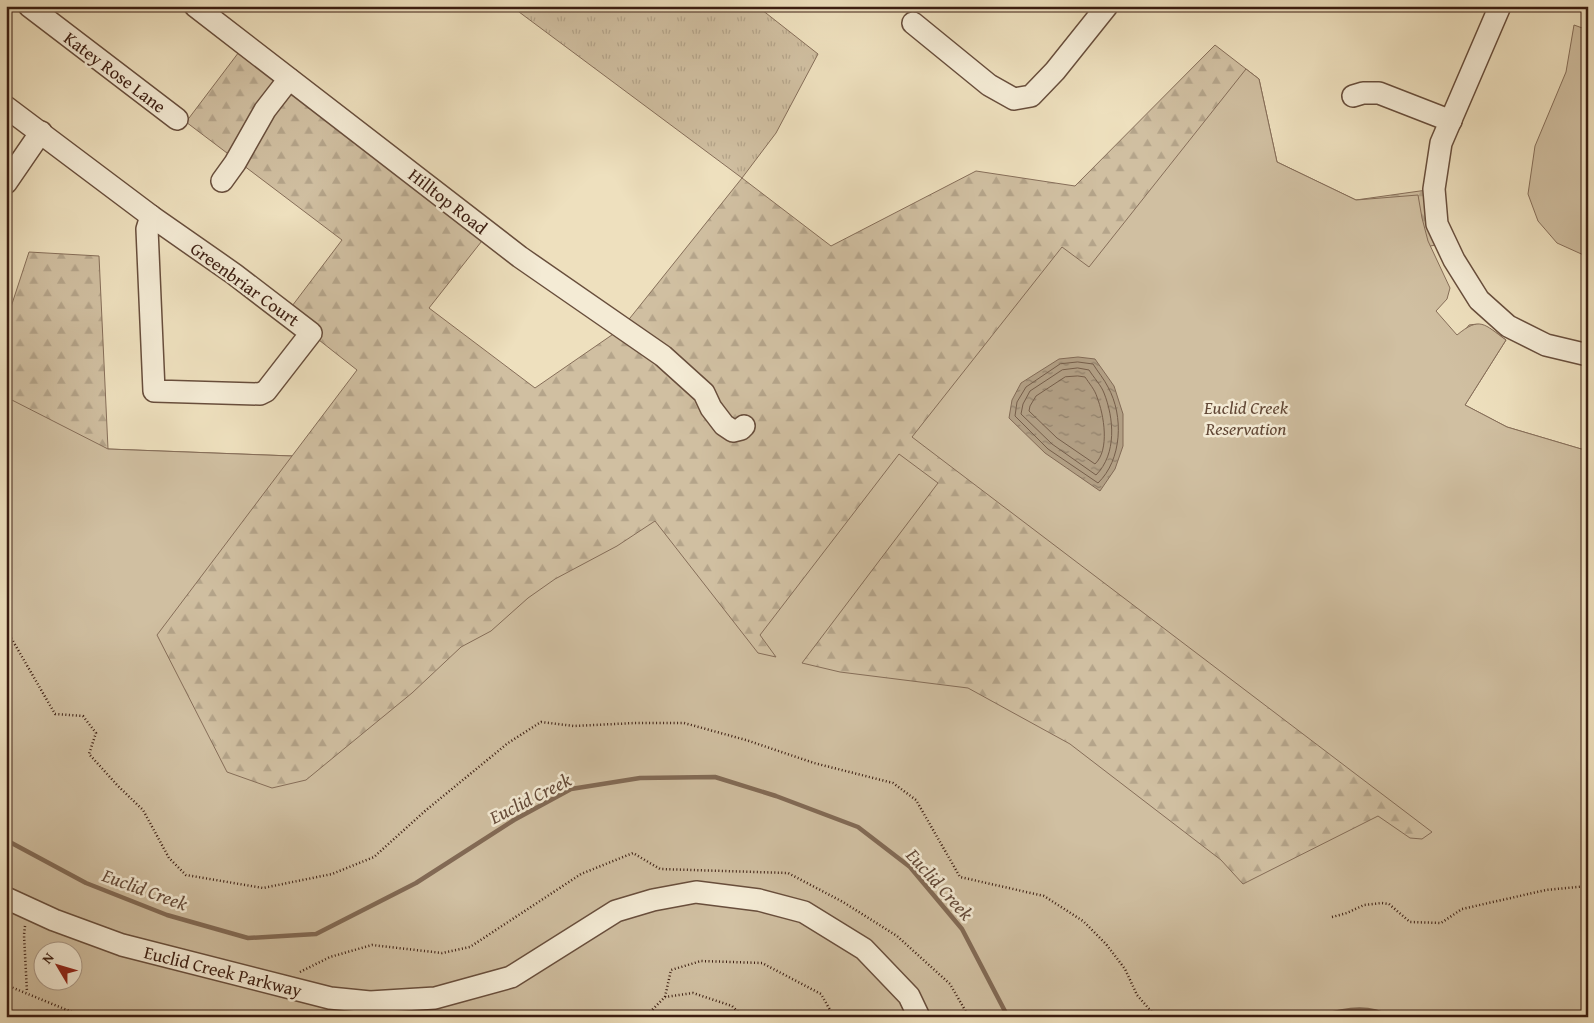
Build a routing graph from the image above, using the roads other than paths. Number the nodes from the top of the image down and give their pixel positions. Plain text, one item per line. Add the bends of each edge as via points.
1 (29, 6) edge
2 (195, 6) edge
3 (1107, 6) edge
4 (1500, 6) edge
5 (913, 23) dead end
6 (289, 79) junction
7 (1353, 96) dead end
8 (6, 107) edge
9 (177, 120) dead end
10 (1451, 121) junction
11 (41, 132) junction
12 (222, 181) dead end
13 (6, 183) edge
14 (151, 216) junction
15 (1588, 355) edge
16 (744, 426) dead end
17 (6, 898) edge
18 (919, 1017) edge

1 - 9 street, Katey Rose Lane
2 - 6 street, Hilltop Road
3 - 5 street via 1031,96 1014,99 989,85
4 - 10 street
6 - 12 street via 265,110
6 - 16 street, Hilltop Road via 520,257 663,356 704,393 724,425 733,431
7 - 10 street via 1378,92
8 - 11 street, Greenbriar Court
10 - 15 street via 1441,143 1434,189 1437,224 1454,260 1479,300 1508,326 1546,344
11 - 13 street
11 - 14 street, Greenbriar Court
14 - 14 street, Greenbriar Court via 311,333 266,391 260,394 154,391 147,229
17 - 18 street, Euclid Creek Parkway via 54,920 122,944 330,998 370,1002 435,998 511,977 616,911 653,900 696,892 759,900 804,912 864,949 909,996

